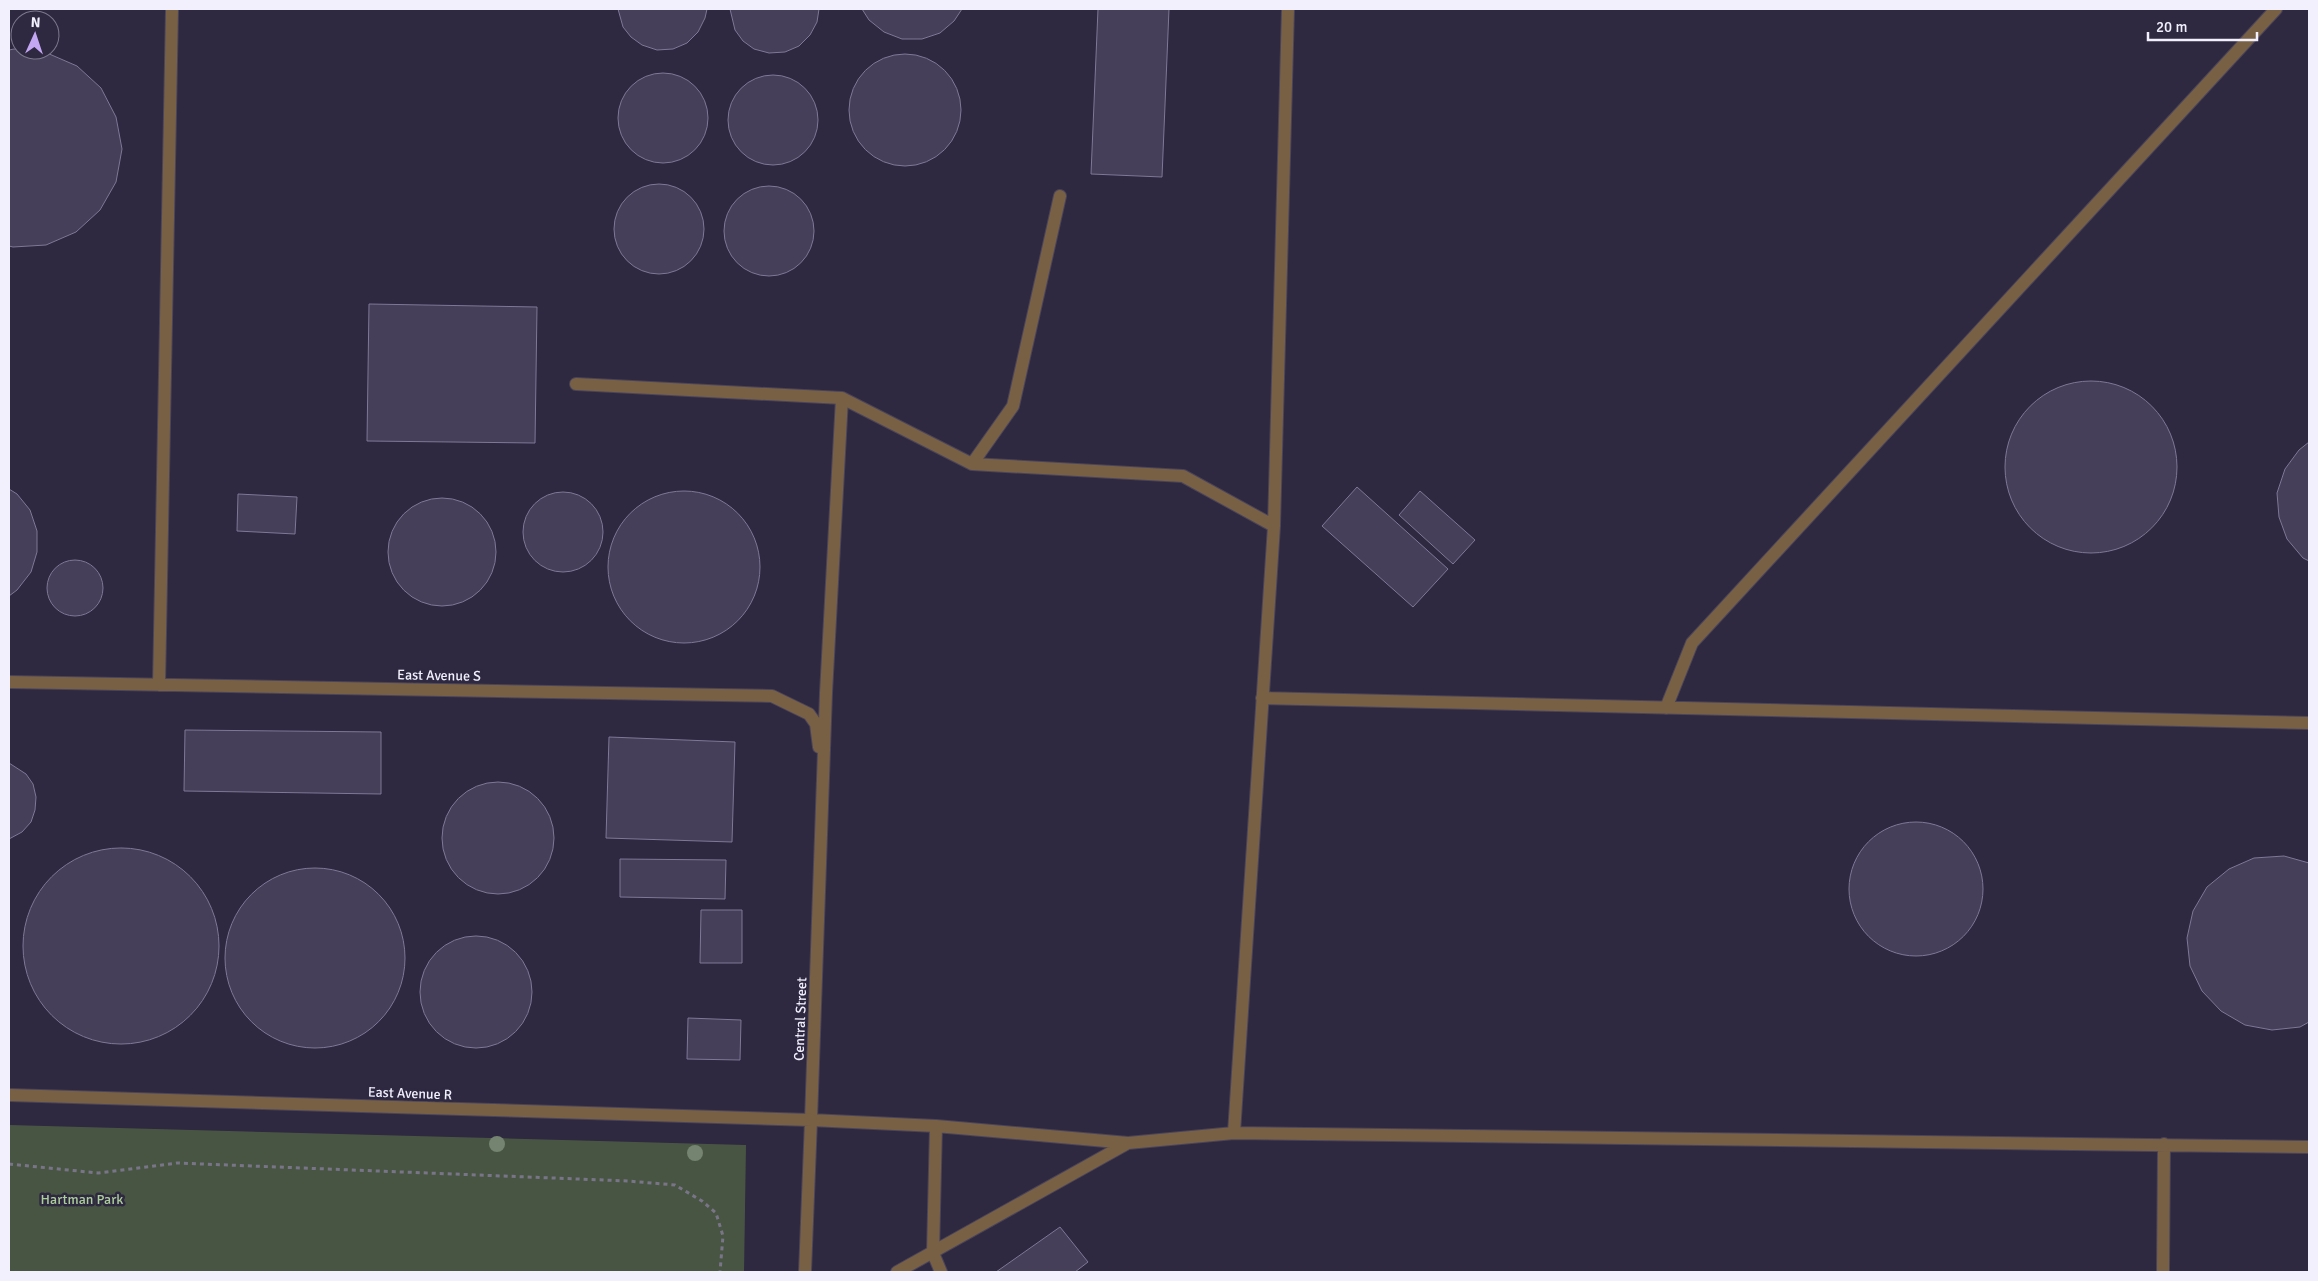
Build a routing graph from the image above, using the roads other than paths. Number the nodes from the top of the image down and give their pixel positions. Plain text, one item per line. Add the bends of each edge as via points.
1 (172, 9) edge
2 (1288, 9) edge
3 (2276, 9) edge
4 (1060, 196) dead end
5 (576, 384) dead end
6 (842, 398) junction
7 (972, 464) junction
8 (1274, 526) junction
9 (9, 682) edge
10 (159, 685) junction
11 (1262, 698) junction
12 (1666, 708) junction
13 (2309, 723) edge
14 (825, 766) junction
15 (9, 1095) edge
16 (811, 1120) junction
17 (936, 1126) junction
18 (1234, 1133) junction
19 (1128, 1143) junction
20 (2164, 1144) junction
21 (2309, 1147) edge
22 (933, 1253) junction
23 (805, 1272) edge
24 (896, 1272) edge
25 (941, 1272) edge
26 (2163, 1272) edge

1 - 10 street
2 - 8 street
3 - 12 street via 1692,643
4 - 7 street via 1013,406
5 - 6 street
6 - 7 street
6 - 14 street, Central Street
7 - 8 street via 1183,476
8 - 11 street
9 - 10 street, East Avenue S
10 - 14 street, East Avenue S via 772,696 810,714 816,724
11 - 12 street
11 - 18 street
12 - 13 street
14 - 16 street, Central Street
15 - 16 street, East Avenue R
16 - 17 street, East Avenue R
16 - 23 street, Central Street
17 - 19 street, East Avenue R
17 - 22 street
18 - 19 street
18 - 20 street
19 - 22 street
20 - 21 street
20 - 26 street
22 - 24 street
22 - 25 street

